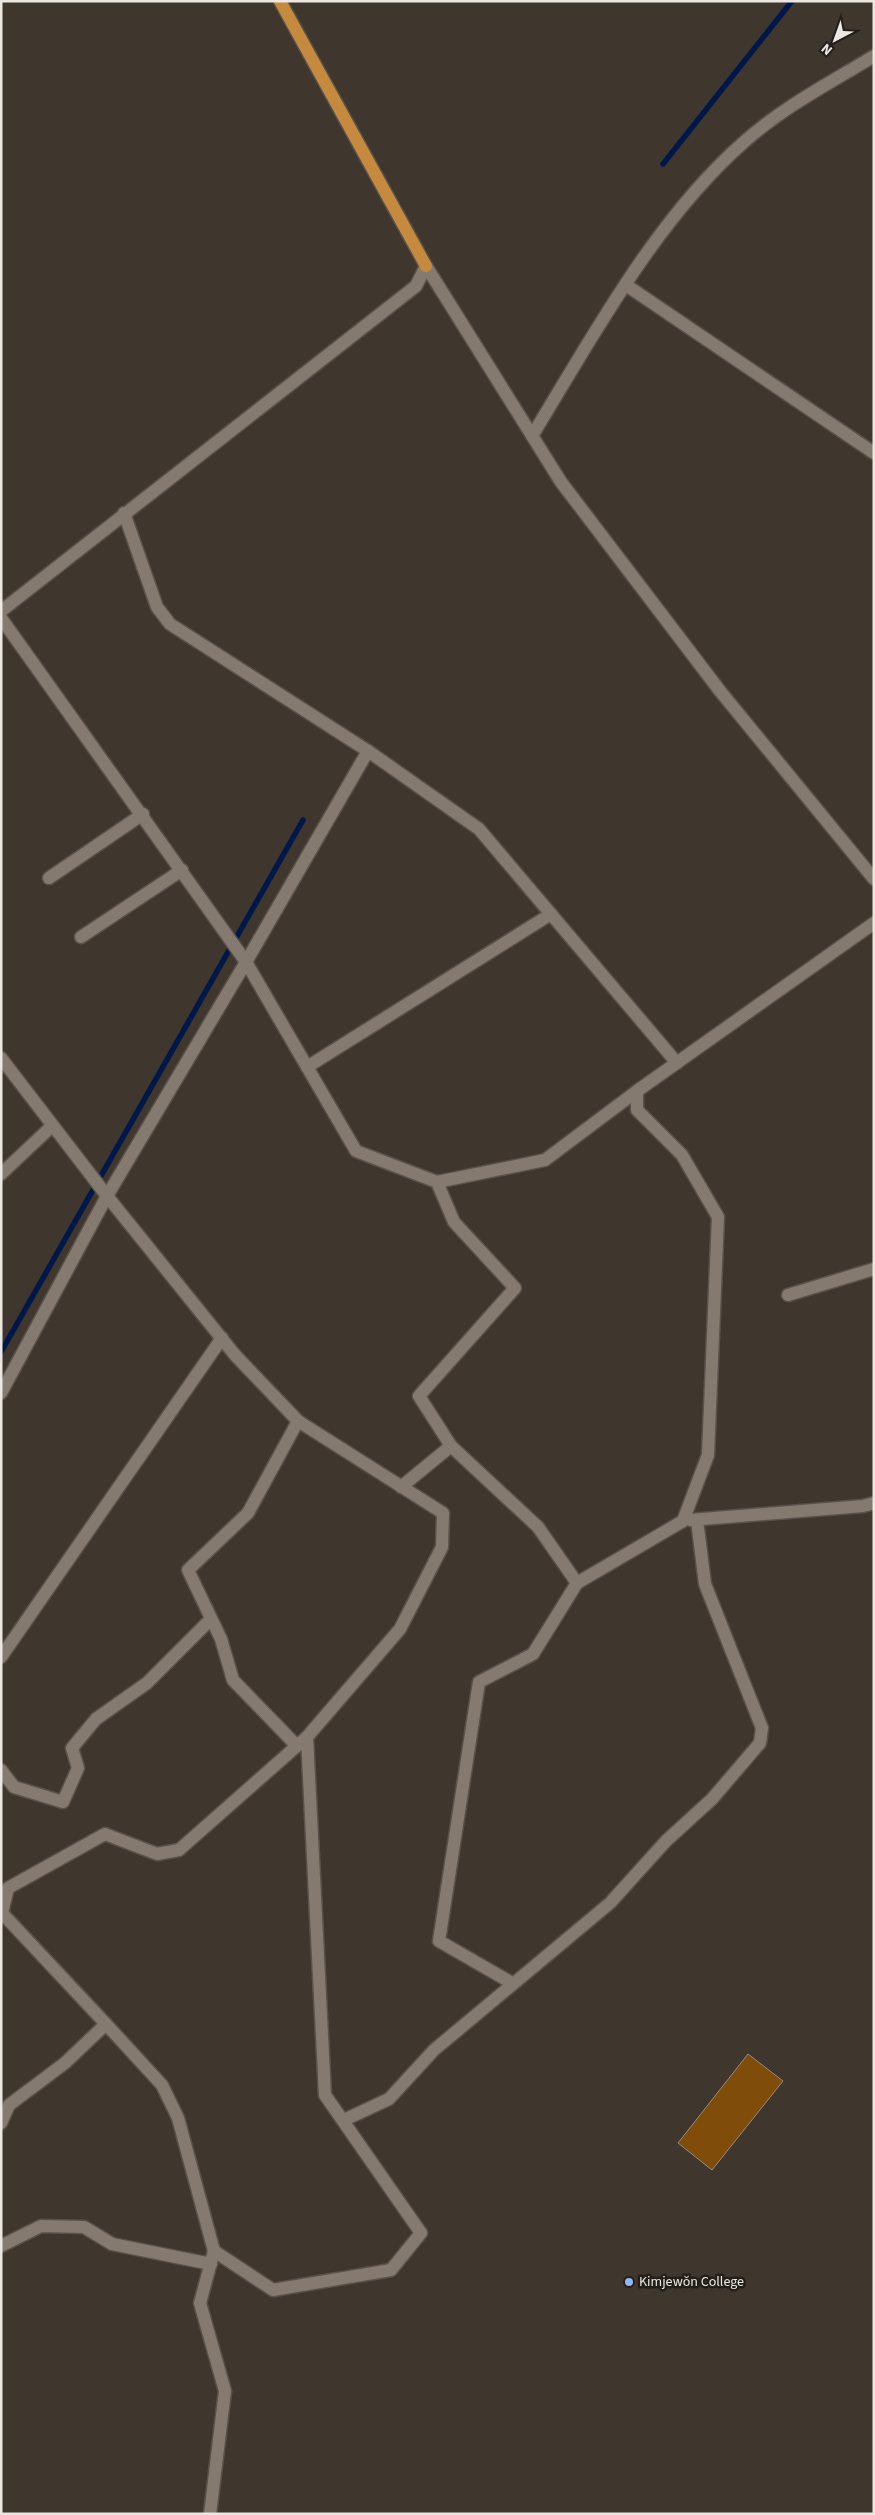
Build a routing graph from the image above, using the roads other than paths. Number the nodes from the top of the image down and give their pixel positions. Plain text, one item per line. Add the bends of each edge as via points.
1 (280, 1) edge
2 (874, 56) edge
3 (426, 266) junction
4 (626, 285) junction
5 (532, 436) junction
6 (874, 453) edge
7 (124, 513) junction
8 (1, 611) edge
9 (1, 618) edge
10 (368, 751) junction
11 (143, 814) junction
12 (182, 870) junction
13 (48, 878) dead end
14 (874, 879) edge
15 (552, 914) junction
16 (874, 923) edge
17 (81, 937) dead end
18 (246, 962) junction
19 (1, 1058) edge
20 (677, 1063) junction
21 (307, 1067) junction
22 (637, 1091) junction
23 (52, 1126) junction
24 (1, 1174) edge
25 (437, 1182) junction
26 (100, 1187) junction
27 (874, 1269) edge
28 (788, 1295) dead end
29 (222, 1338) junction
30 (7, 1375) edge
31 (1, 1393) edge
32 (298, 1421) junction
33 (451, 1446) junction
34 (401, 1487) junction
35 (874, 1503) edge
36 (697, 1520) junction
37 (683, 1521) junction
38 (577, 1583) junction
39 (211, 1619) junction
40 (1, 1657) edge
41 (307, 1737) junction
42 (297, 1746) junction
43 (1, 1770) edge
44 (512, 1983) junction
45 (106, 2024) junction
46 (344, 2120) junction
47 (1, 2122) edge
48 (1, 2246) edge
49 (212, 2258) junction
50 (210, 2514) edge

1 - 3 main road
2 - 4 street via 789,107 732,152 680,208
3 - 5 street
3 - 7 street via 416,286
4 - 5 street
4 - 6 street
5 - 14 street via 561,482 651,602
7 - 8 street
7 - 10 street via 157,607 170,624
9 - 11 street
10 - 15 street via 479,829
10 - 18 street
11 - 12 street
11 - 13 street
12 - 17 street
12 - 18 street
15 - 20 street
15 - 21 street
16 - 20 street
18 - 21 street
18 - 26 street
19 - 23 street
20 - 22 street
21 - 25 street via 356,1151
22 - 25 street via 545,1160
22 - 37 street via 637,1110 682,1155 718,1217 708,1455
23 - 24 street
23 - 26 street
25 - 33 street via 454,1222 515,1288 419,1396
26 - 29 street
26 - 30 street
27 - 28 street
29 - 32 street via 235,1356
29 - 40 street
30 - 31 street
32 - 34 street
32 - 39 street via 248,1513 188,1570
33 - 34 street
33 - 38 street via 538,1527
34 - 41 street via 443,1513 442,1546 400,1629
35 - 36 street
36 - 37 street
36 - 44 street via 705,1584 762,1728 760,1743 712,1799 666,1841 610,1903
37 - 38 street
38 - 44 street via 533,1654 479,1682 439,1941
39 - 42 street via 221,1639 233,1680
39 - 43 street via 147,1683 96,1719 72,1748 78,1768 63,1802 14,1787
41 - 42 street
41 - 46 street via 325,2095
42 - 45 street via 179,1850 157,1854 105,1834 8,1888 2,1914
44 - 46 street via 434,2050 390,2099
45 - 47 street via 65,2063 9,2105
45 - 49 street via 162,2085 178,2118
46 - 49 street via 421,2233 391,2270 273,2290
48 - 49 street via 41,2226 84,2227 112,2244
49 - 50 street via 200,2303 225,2391

